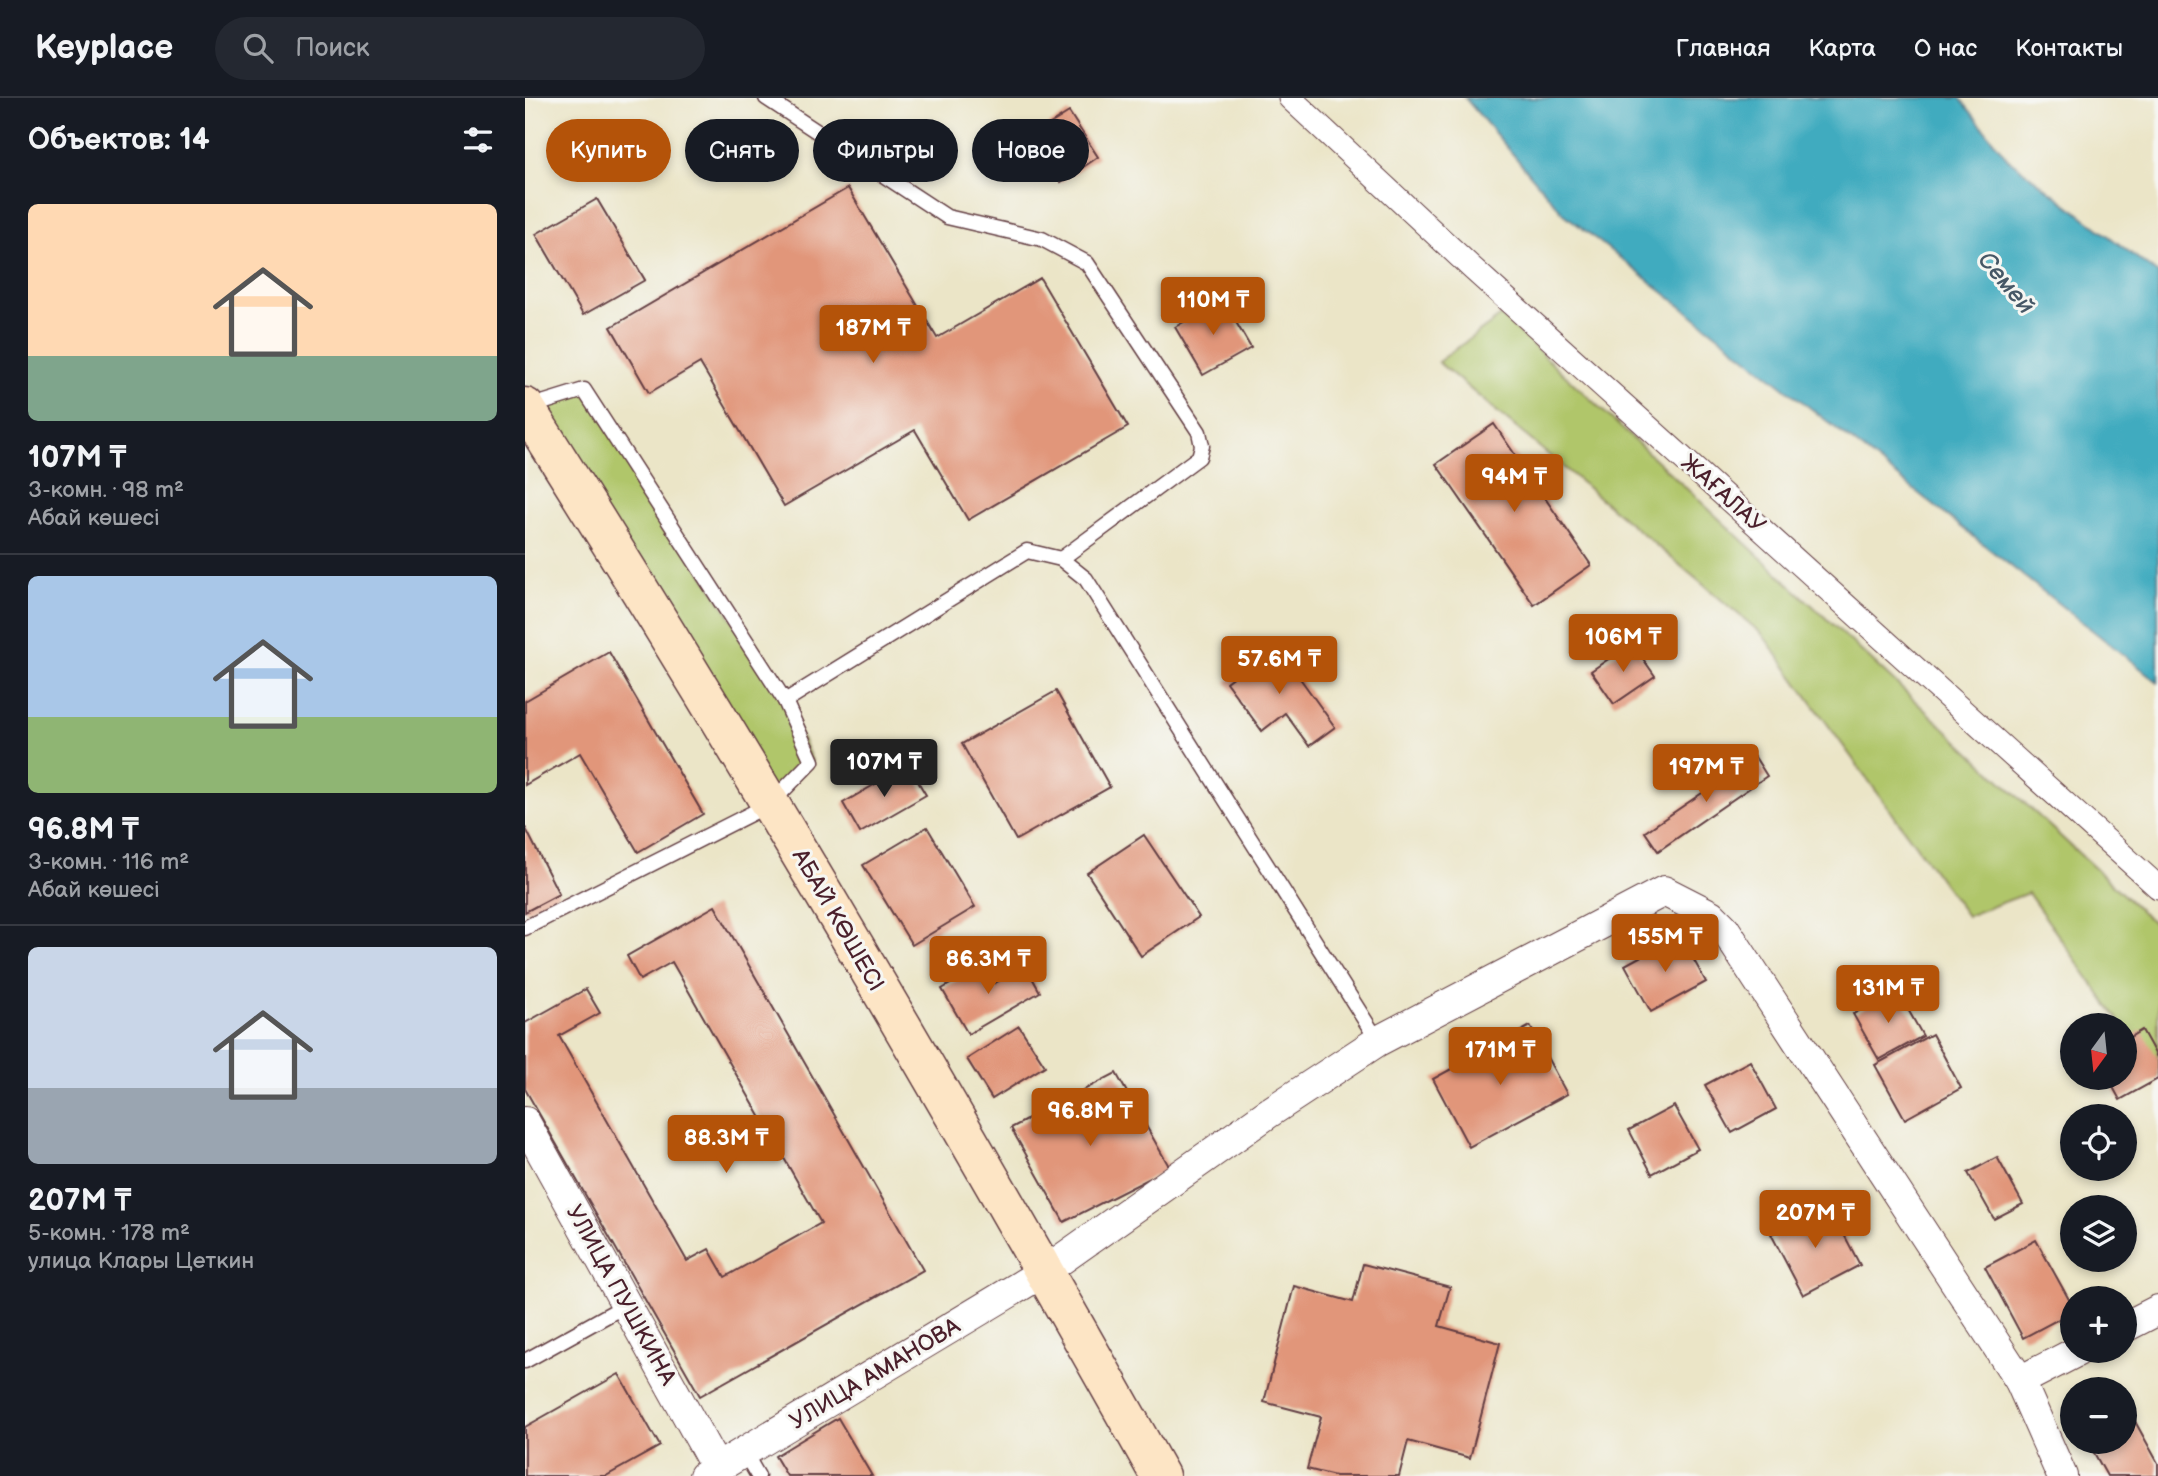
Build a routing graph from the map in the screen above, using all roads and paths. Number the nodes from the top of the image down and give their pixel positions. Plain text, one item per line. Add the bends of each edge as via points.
1 (766, 98) edge
2 (1290, 98) edge
3 (525, 408) edge
4 (1061, 559) junction
5 (785, 701) junction
6 (770, 804) junction
7 (2158, 887) edge
8 (525, 928) edge
9 (1378, 1041) junction
10 (525, 1122) edge
11 (1045, 1271) junction
12 (626, 1305) junction
13 (2158, 1310) edge
14 (2137, 1321) edge
15 (2060, 1360) edge
16 (525, 1361) edge
17 (2020, 1381) junction
18 (751, 1464) edge
19 (710, 1472) edge
20 (1160, 1476) edge
21 (2062, 1476) edge

1 - 4 lane via 947,217 1042,239 1087,263 1199,432 1199,457
2 - 7 street, ЖАҒАЛАУ
3 - 5 lane via 584,390
3 - 6 main road, АБАЙ КӨШЕСІ
4 - 5 lane via 1027,551
4 - 9 lane via 1086,579
5 - 6 lane via 813,761
6 - 8 lane
6 - 11 main road, АБАЙ КӨШЕСІ
9 - 11 street, УЛИЦА АМАНОВА
9 - 17 street, УЛИЦА АМАНОВА via 1664,891 1711,915 1724,928
10 - 12 street, УЛИЦА ПУШКИНА
11 - 18 street, УЛИЦА АМАНОВА
11 - 20 main road, АБАЙ КӨШЕСІ
12 - 16 lane
12 - 19 street, УЛИЦА ПУШКИНА
13 - 14 street
15 - 17 street
17 - 21 street
18 - 19 street, УЛИЦА АМАНОВА

